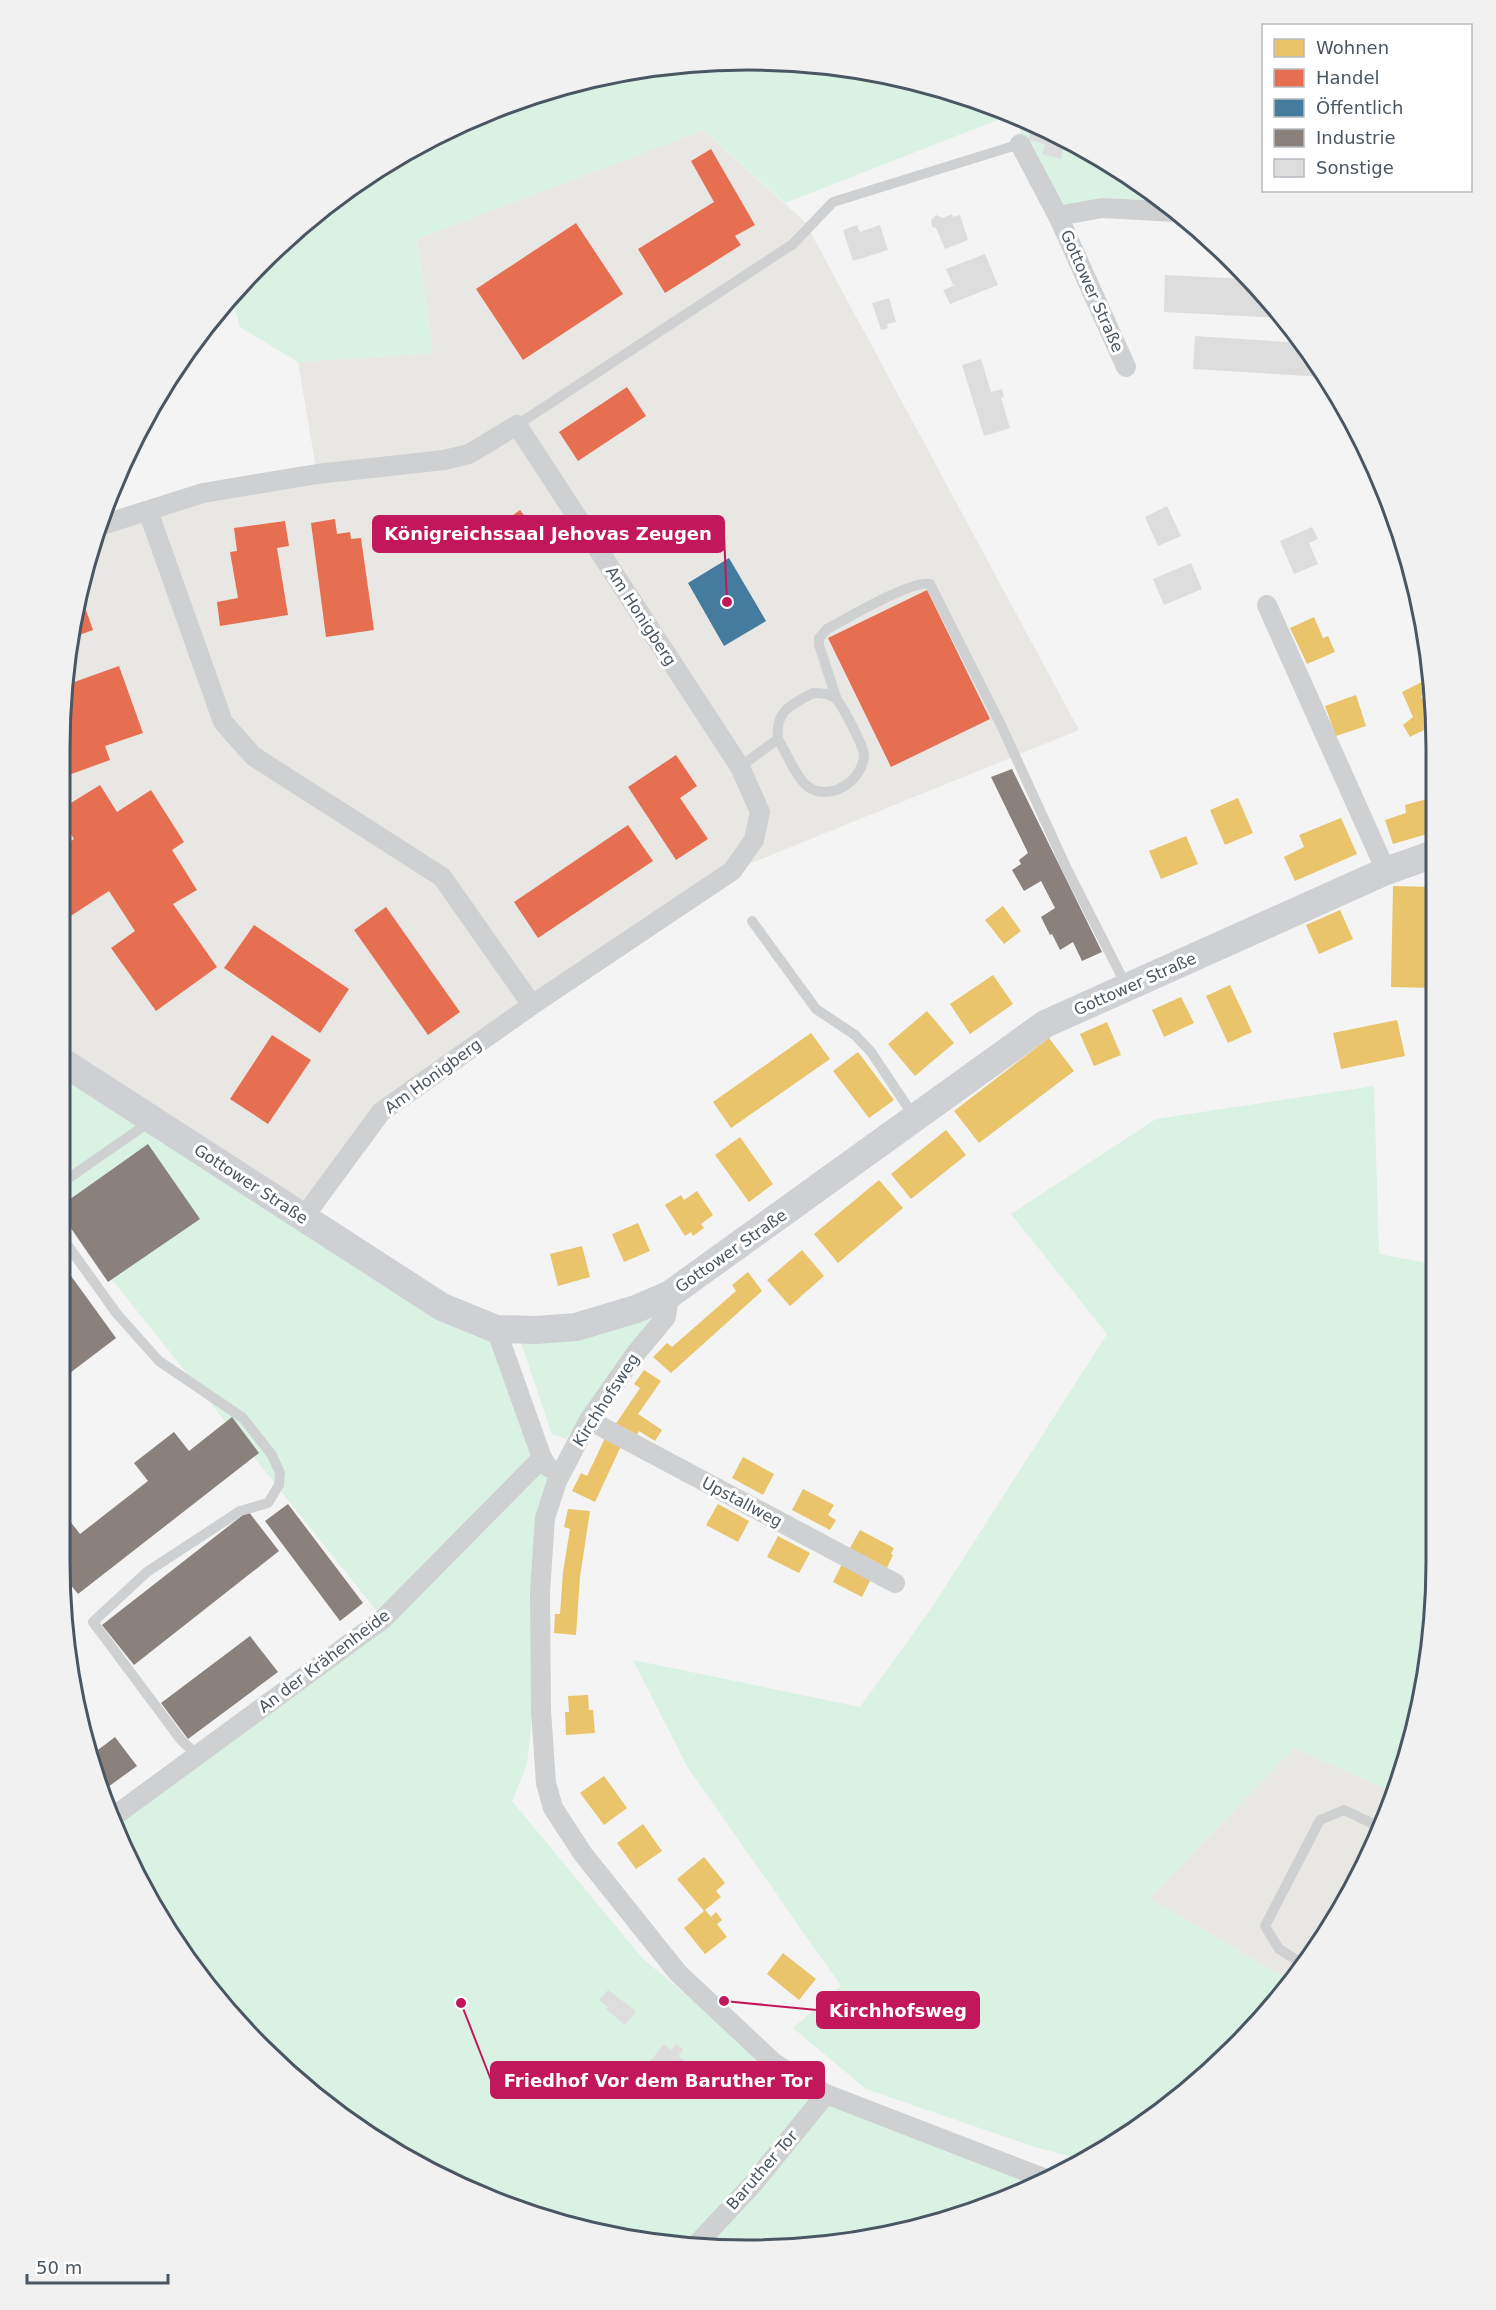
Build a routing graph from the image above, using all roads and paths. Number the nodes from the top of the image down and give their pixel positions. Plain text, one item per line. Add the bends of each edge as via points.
1 (1020, 144) joint
2 (1160, 211) edge
3 (1058, 216) junction
4 (1126, 367) dead end
5 (517, 425) junction
6 (148, 511) junction
7 (109, 523) edge
8 (1267, 605) dead end
9 (837, 700) junction
10 (778, 739) junction
11 (740, 767) junction
12 (1426, 858) edge
13 (1386, 871) junction
14 (752, 921) dead end
15 (1127, 987) junction
16 (532, 1005) junction
17 (70, 1067) edge
18 (915, 1118) junction
19 (152, 1120) junction
20 (70, 1177) edge
21 (303, 1218) junction
22 (70, 1249) edge
23 (669, 1295) junction
24 (496, 1329) junction
25 (589, 1420) junction
26 (542, 1458) junction
27 (557, 1481) junction
28 (895, 1583) dead end
29 (197, 1755) junction
30 (119, 1813) edge
31 (1373, 1824) edge
32 (1295, 1960) edge
33 (826, 2094) junction
34 (1036, 2175) edge
35 (703, 2238) edge

1 - 3 street, Gottower Straße
1 - 5 lane via 833,202 793,244
2 - 3 street, Gottower Straße via 1102,208
3 - 4 street, Gottower Straße
5 - 6 street via 469,454 444,460 317,474 203,493
5 - 11 street, Am Honigberg
6 - 7 street
6 - 16 street via 223,722 253,756 442,877
8 - 13 street
9 - 10 lane via 813,693 788,706 777,727
9 - 10 lane via 864,750 862,765 853,779 824,794 809,788
9 - 15 lane via 819,645 822,633 908,587 930,584
10 - 11 lane
11 - 16 street, Am Honigberg via 760,812 754,840 732,871
12 - 13 street, Gottower Straße
13 - 15 street, Gottower Straße
14 - 18 lane via 816,1009 855,1035 871,1052
15 - 18 street, Gottower Straße via 1045,1024
16 - 21 street, Am Honigberg via 381,1112
17 - 19 street, Gottower Straße
18 - 23 street, Gottower Straße
19 - 20 lane
19 - 21 street, Gottower Straße
21 - 24 street, Gottower Straße via 442,1307
22 - 29 lane via 117,1314 159,1361 243,1418 272,1455 280,1473 279,1485 268,1503 240,1511 147,1572 93,1622 181,1740
23 - 24 street, Gottower Straße via 576,1327
23 - 25 street, Kirchhofsweg via 666,1317
24 - 26 street
25 - 27 street, Kirchhofsweg
25 - 28 street, Upstallweg
26 - 27 street
26 - 29 street, An der Krähenheide via 383,1619
27 - 33 street, Kirchhofsweg via 545,1518 540,1592 541,1710 546,1783 553,1808 584,1854 678,1973 774,2063
29 - 30 street, An der Krähenheide
31 - 32 lane via 1344,1810 1320,1820 1265,1926 1279,1949
33 - 34 street, Kirchhofsweg
33 - 35 street, Baruther Tor via 753,2184

